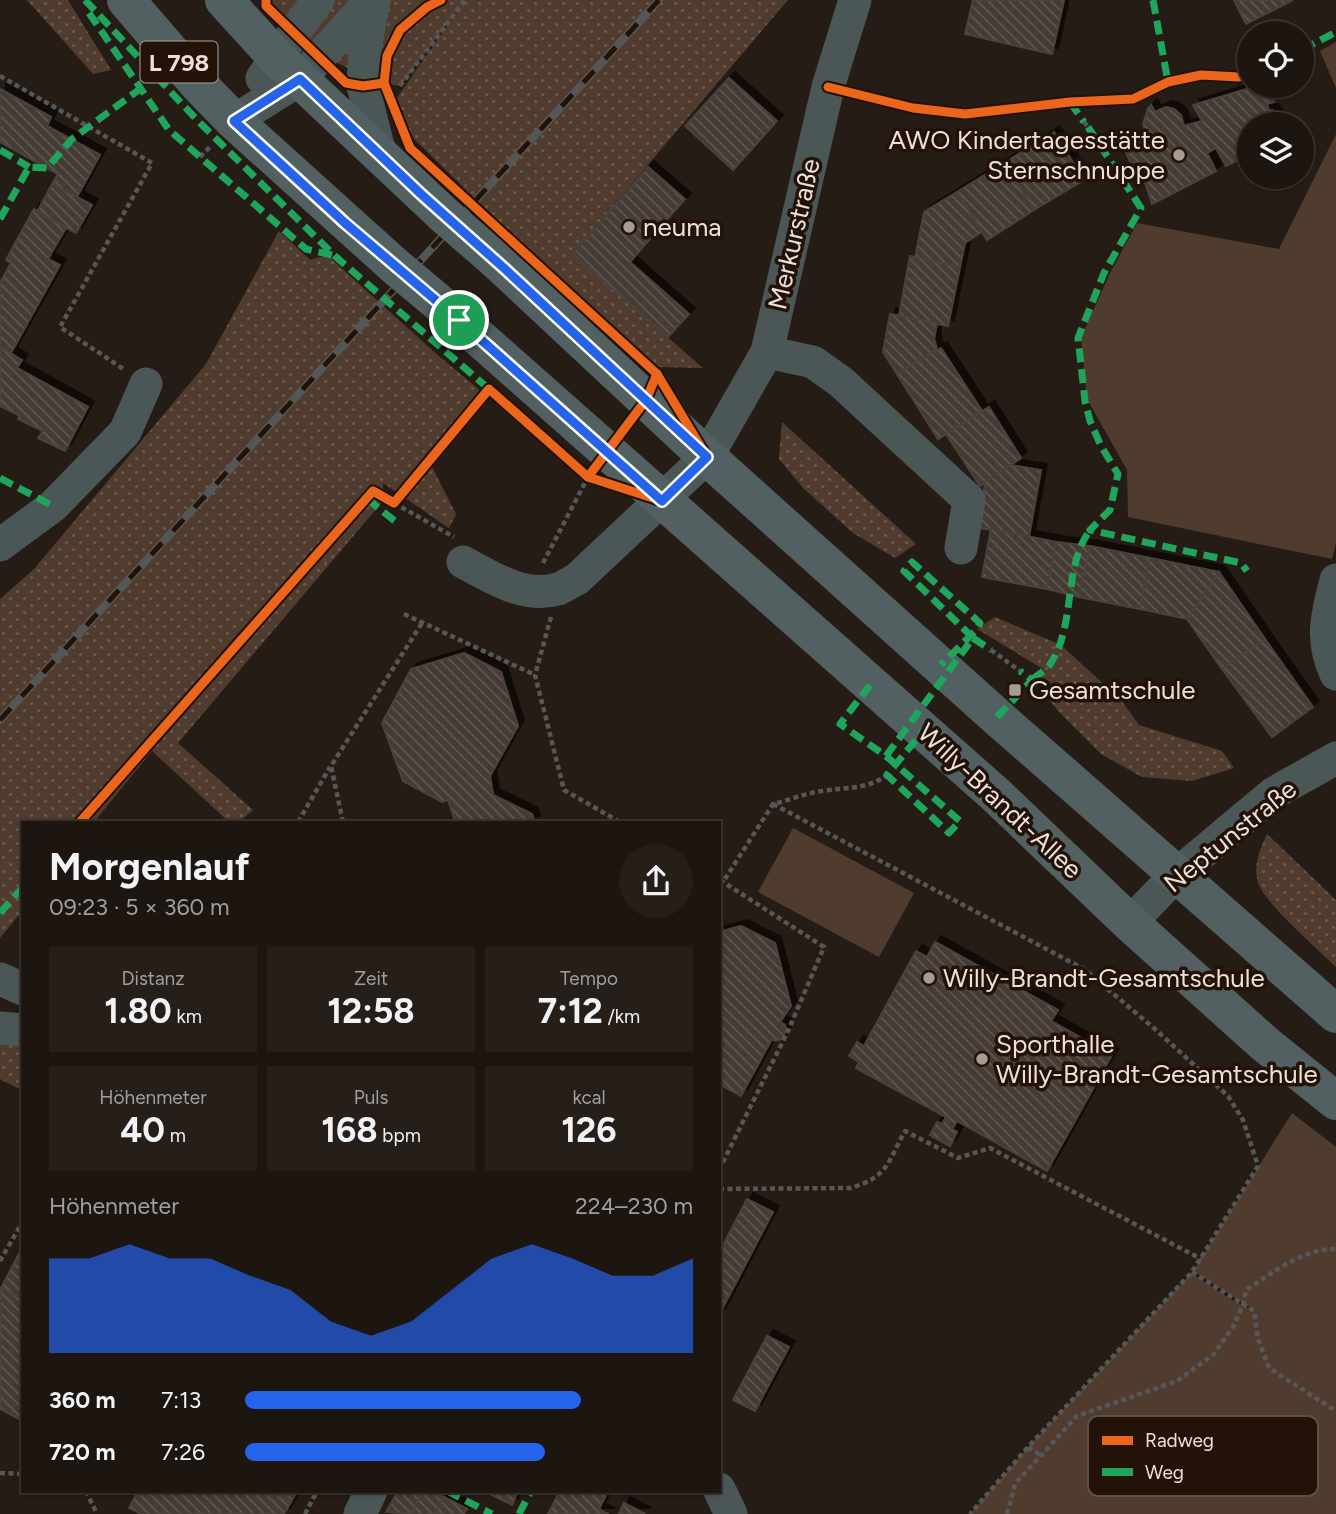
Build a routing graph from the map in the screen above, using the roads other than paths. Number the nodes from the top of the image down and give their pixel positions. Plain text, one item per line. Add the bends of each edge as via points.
1 (126, 0) edge
2 (224, 0) edge
3 (318, 0) edge
4 (373, 0) edge
5 (855, 0) edge
6 (301, 80) junction
7 (222, 133) junction
8 (380, 154) junction
9 (767, 352) junction
10 (146, 384) road end
11 (707, 457) junction
12 (662, 501) junction
13 (0, 545) edge
14 (961, 548) dead end
15 (459, 550) road end
16 (1336, 580) edge
17 (1336, 674) edge
18 (1336, 758) edge
19 (1176, 875) junction
20 (1130, 923) junction
21 (0, 978) edge
22 (21, 988) edge
23 (1336, 1014) edge
24 (0, 1028) edge
25 (21, 1030) edge
26 (1336, 1101) edge
27 (371, 1493) edge
28 (721, 1493) edge
29 (360, 1514) edge
30 (731, 1514) edge

1 - 7 main road, L 798 via 199,85
2 - 6 main road, L 798
3 - 6 street
4 - 6 street
4 - 8 street via 363,86
5 - 9 street, Merkurstraße via 828,87
6 - 7 street
6 - 8 main road
7 - 12 main road, Willy-Brandt-Allee, bridge via 396,267
8 - 11 main road, bridge
9 - 11 street, Merkurstraße
9 - 14 street via 813,362 841,382 969,500
10 - 13 street via 125,432 53,506
11 - 12 street
11 - 19 main road
12 - 15 street via 578,579 557,589 529,590 504,584
12 - 20 main road, Willy-Brandt-Allee via 996,794
16 - 17 street via 1325,634
18 - 19 street, Neptunstraße via 1274,793
19 - 20 street, Neptunstraße
19 - 23 main road
20 - 26 main road, Willy-Brandt-Allee
21 - 22 street
24 - 25 street
27 - 29 street
28 - 30 street

